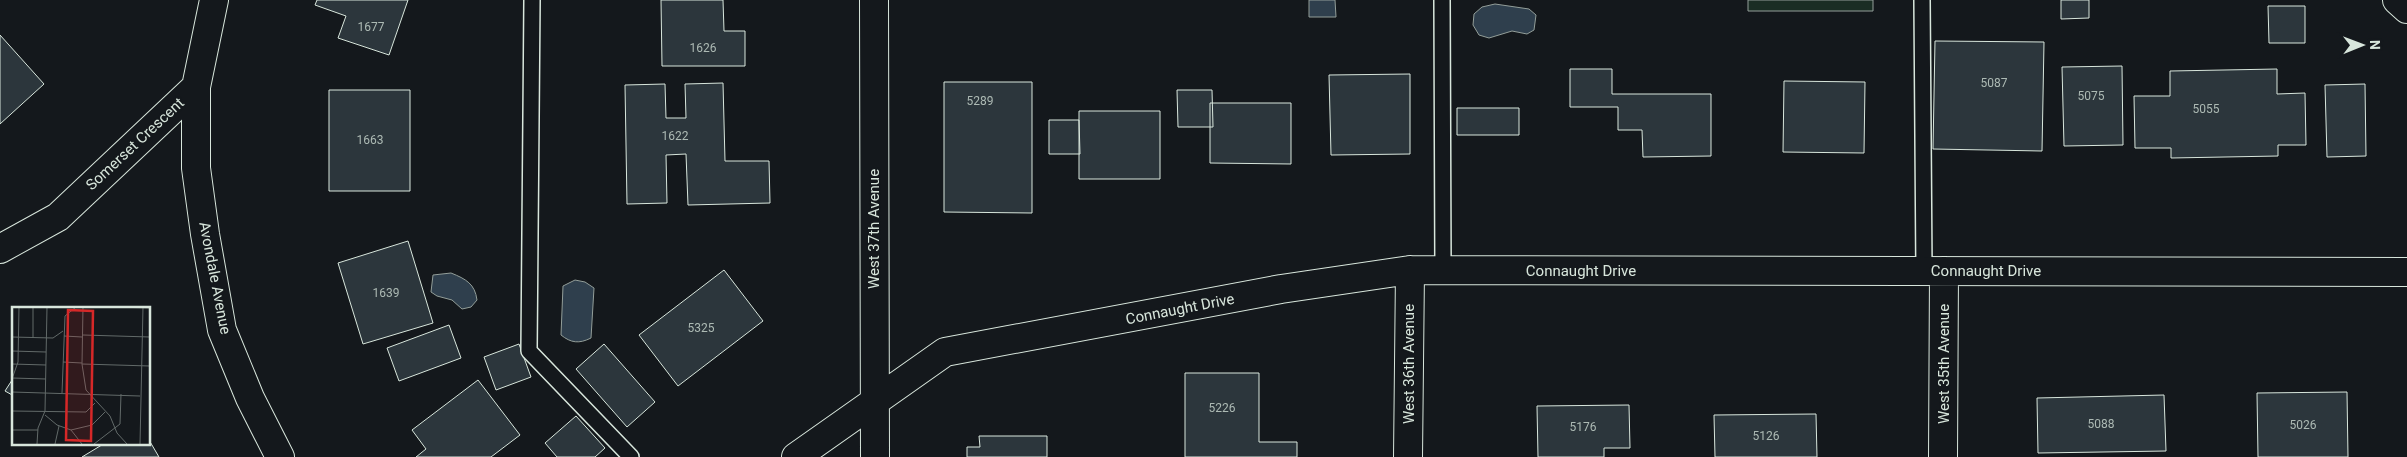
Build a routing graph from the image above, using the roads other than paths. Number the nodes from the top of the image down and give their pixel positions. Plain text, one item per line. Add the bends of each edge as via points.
1 (214, 0) edge
2 (532, 0) edge
3 (874, 0) edge
4 (1442, 0) edge
5 (1922, 0) edge
6 (2397, 0) edge
7 (2407, 9) edge
8 (196, 87) junction
9 (0, 249) edge
10 (1410, 270) junction
11 (1444, 271) junction
12 (1934, 271) junction
13 (2407, 272) edge
14 (874, 403) junction
15 (280, 457) edge
16 (631, 457) edge
17 (796, 457) edge
18 (875, 457) edge
19 (1408, 457) edge
20 (1944, 457) edge

1 - 8 street, Somerset Crescent
2 - 16 lane via 529,351
3 - 14 street, West 37th Avenue
4 - 11 lane
5 - 12 lane
6 - 7 street
8 - 9 street, Somerset Crescent via 58,218
8 - 15 street, Avondale Avenue via 196,168 222,330 250,398
10 - 11 street, Connaught Drive
10 - 14 street, Connaught Drive via 1281,289 945,352
10 - 19 street, West 36th Avenue
11 - 12 street, Connaught Drive
12 - 13 street, Connaught Drive
12 - 20 street, West 35th Avenue
14 - 17 street, Connaught Drive
14 - 18 street, West 37th Avenue

